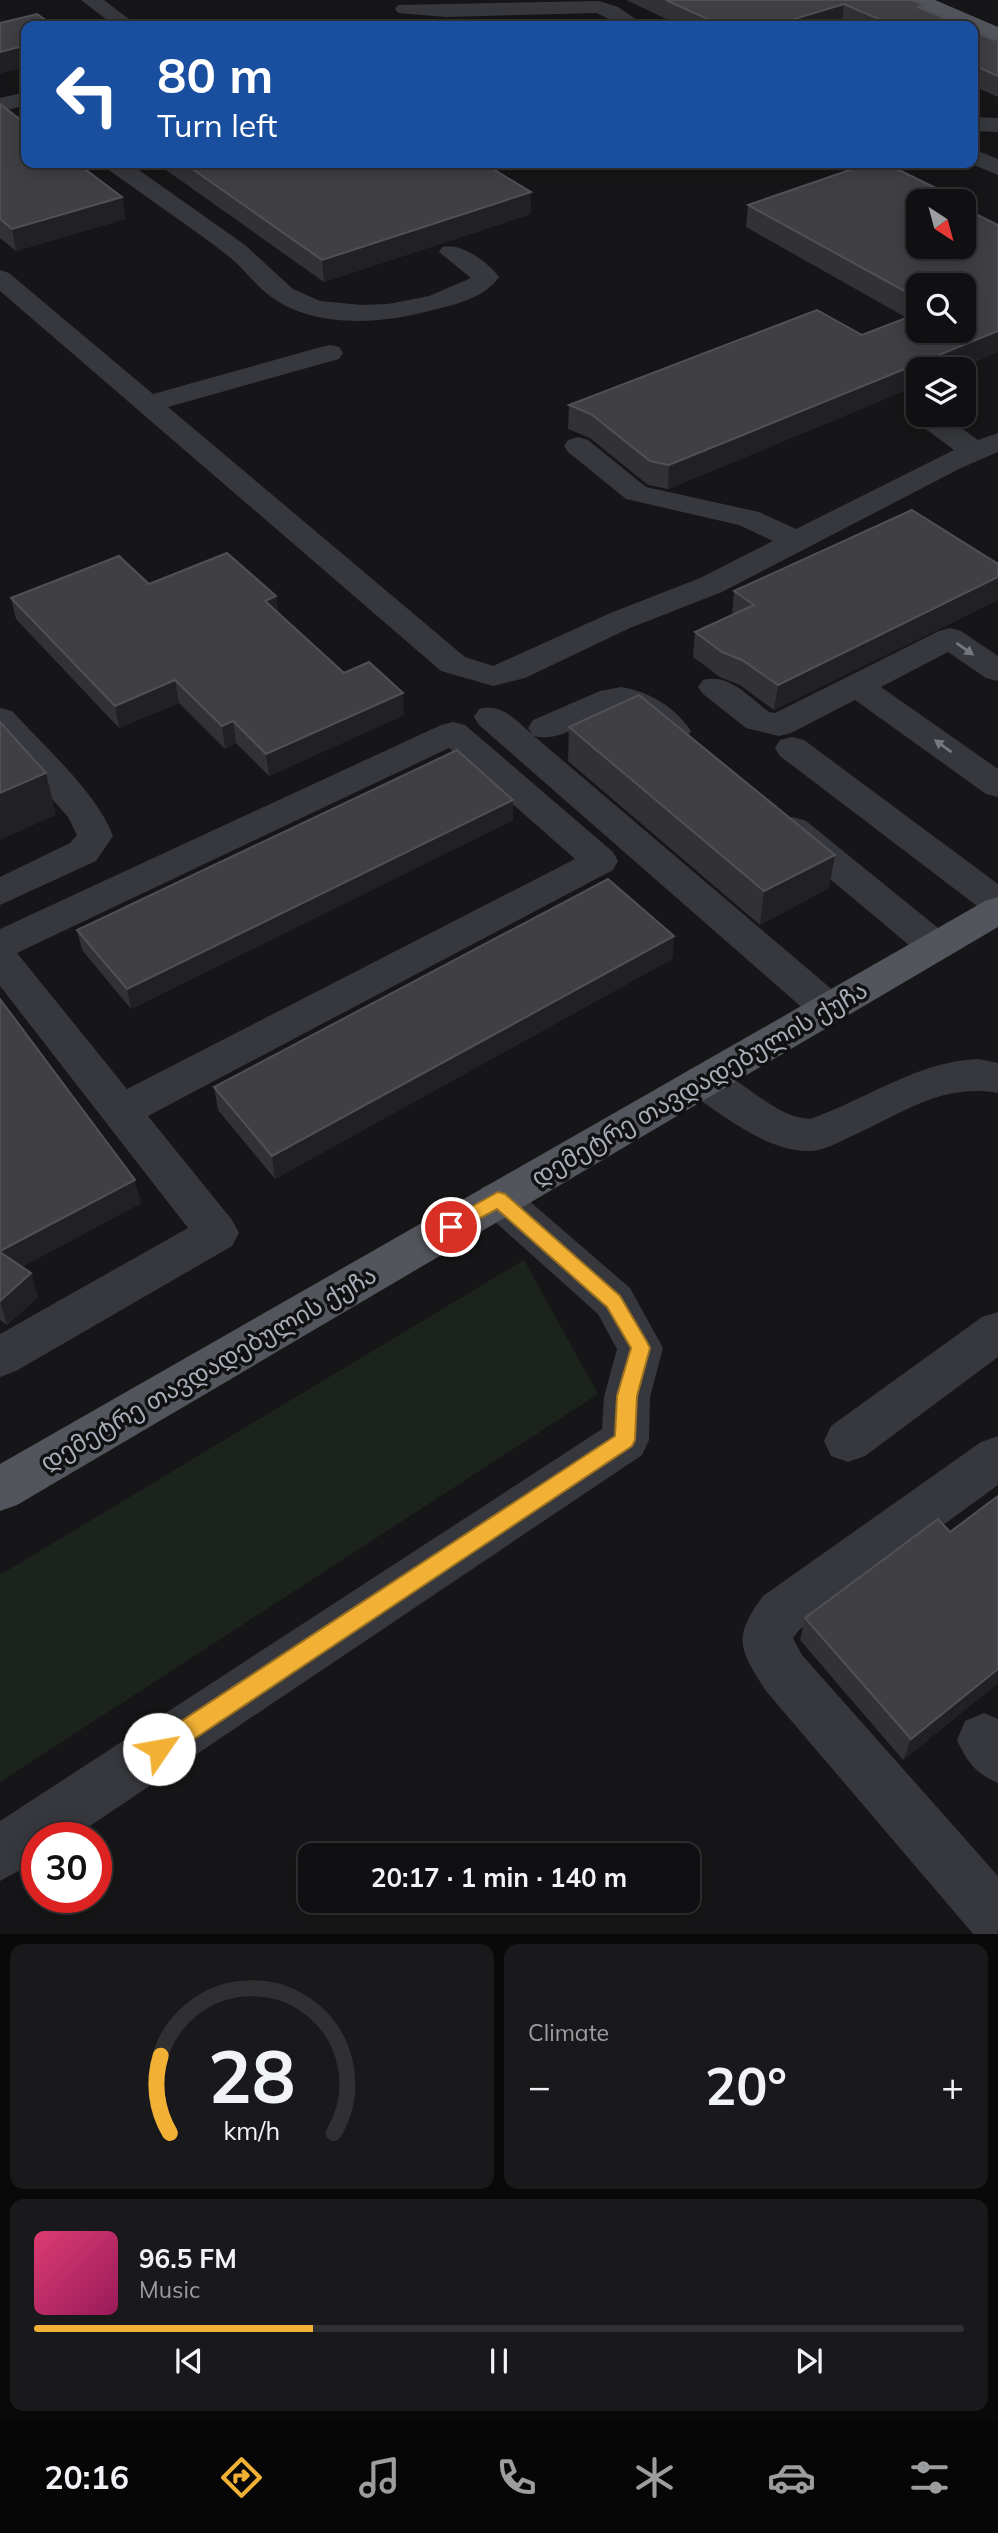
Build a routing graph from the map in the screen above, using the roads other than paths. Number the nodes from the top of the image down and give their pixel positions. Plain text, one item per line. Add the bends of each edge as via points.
1 (91, 0) edge
2 (918, 0) edge
3 (383, 1) edge
4 (401, 18) edge
5 (121, 21) edge
6 (628, 21) edge
7 (966, 21) edge
8 (978, 26) edge
9 (998, 35) edge
10 (21, 99) edge
11 (0, 105) edge
12 (978, 124) edge
13 (998, 125) edge
14 (978, 158) edge
15 (121, 168) edge
16 (998, 168) edge
17 (451, 252) dead end
18 (0, 278) edge
19 (330, 353) dead end
20 (147, 404) junction
21 (950, 427) edge
22 (578, 446) dead end
23 (986, 447) edge
24 (797, 541) junction
25 (998, 671) edge
26 (857, 686) junction
27 (715, 687) dead end
28 (491, 717) dead end
29 (0, 719) edge
30 (545, 728) dead end
31 (792, 748) dead end
32 (702, 754) edge
33 (998, 786) edge
34 (764, 805) edge
35 (0, 892) edge
36 (998, 904) edge
37 (998, 910) edge
38 (0, 945) edge
39 (935, 946) junction
40 (0, 959) edge
41 (828, 1008) junction
42 (998, 1078) edge
43 (702, 1081) junction
44 (121, 1111) junction
45 (498, 1199) junction
46 (998, 1331) edge
47 (0, 1357) edge
48 (848, 1441) dead end
49 (998, 1457) edge
50 (0, 1489) edge
51 (0, 1853) edge
52 (998, 1919) edge

1 - 5 street
2 - 7 main road
3 - 4 street
4 - 6 street via 446,11 599,7
8 - 9 main road
10 - 11 street
12 - 13 street
14 - 16 street
15 - 17 street via 239,253 270,285 309,306 349,313 388,311 419,306 482,283 486,277
18 - 20 street
19 - 20 street
20 - 24 street via 453,664 493,676 711,585
21 - 23 street
22 - 24 street via 636,493 748,518
23 - 24 street
26 -> 25 street via 950,638
26 - 27 street via 779,725 758,720
33 -> 26 street
28 - 41 street
29 - 35 street via 80,809 95,836 83,852
30 - 32 street via 612,698 631,697
31 - 36 street
34 - 39 street
37 - 39 main road, დემეტრე თავდადებულის ქუჩა
38 - 44 street via 453,733 600,861
39 - 41 main road, დემეტრე თავდადებულის ქუჩა
40 - 44 street
41 - 43 main road, დემეტრე თავდადებულის ქუჩა
42 - 43 street via 945,1076 806,1135 767,1123
43 - 45 main road, დემეტრე თავდადებულის ქუჩა
44 - 47 street via 217,1233
45 - 50 main road, დემეტრე თავდადებულის ქუჩა
45 - 51 street via 614,1301 640,1348 627,1396 625,1440
46 - 48 street
49 - 52 street via 781,1613 767,1632 769,1650 784,1673

